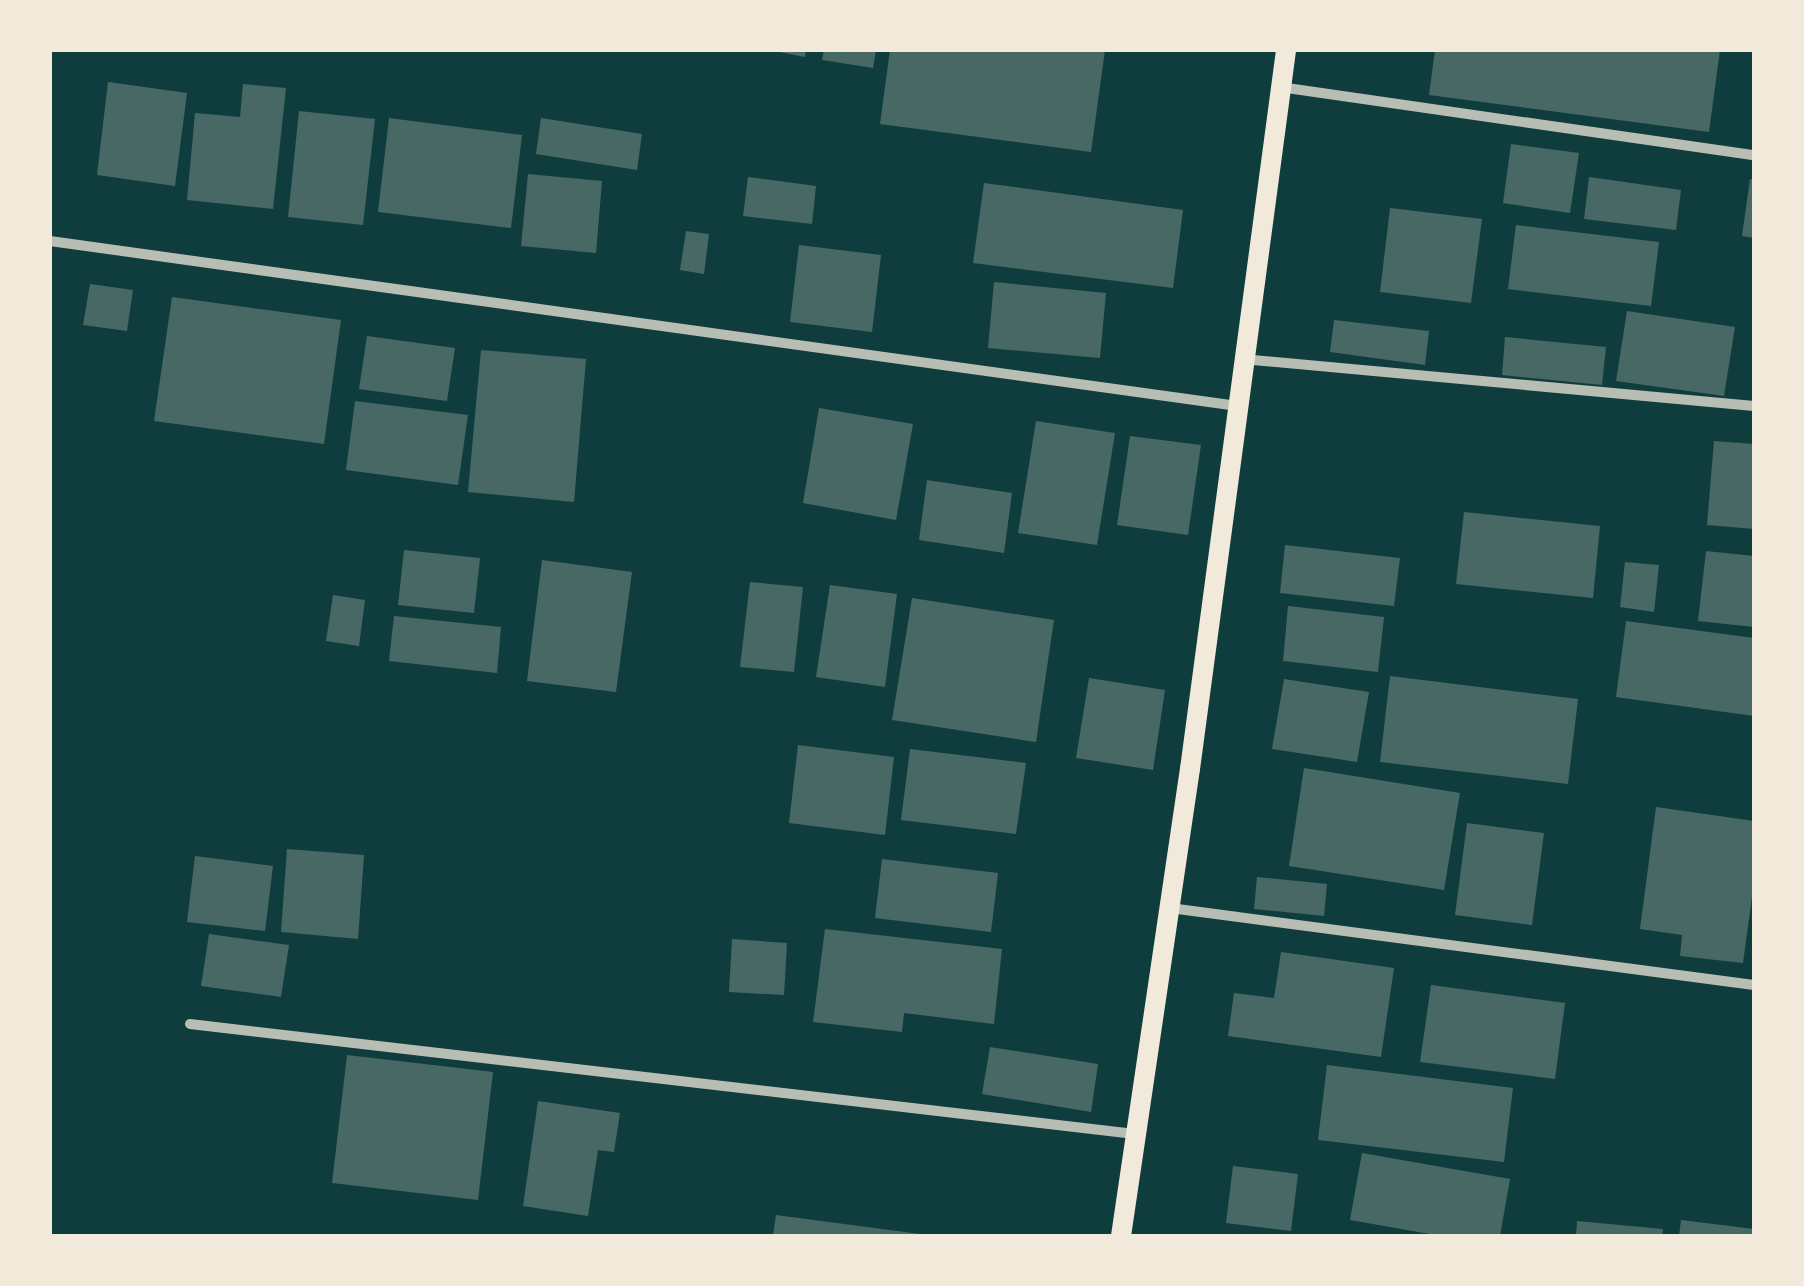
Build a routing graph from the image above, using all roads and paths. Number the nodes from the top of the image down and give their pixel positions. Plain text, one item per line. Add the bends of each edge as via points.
1 (1286, 50) edge
2 (1280, 87) junction
3 (1754, 156) edge
4 (50, 240) edge
5 (1241, 359) junction
6 (1239, 406) junction
7 (1754, 406) edge
8 (1168, 908) junction
9 (1754, 986) edge
10 (190, 1024) dead end
11 (1134, 1134) junction
12 (1121, 1236) edge

1 - 2 main road
2 - 3 street
2 - 5 main road
4 - 6 street
5 - 6 main road
5 - 7 street
6 - 8 main road
8 - 9 street
8 - 11 main road
10 - 11 street
11 - 12 main road

